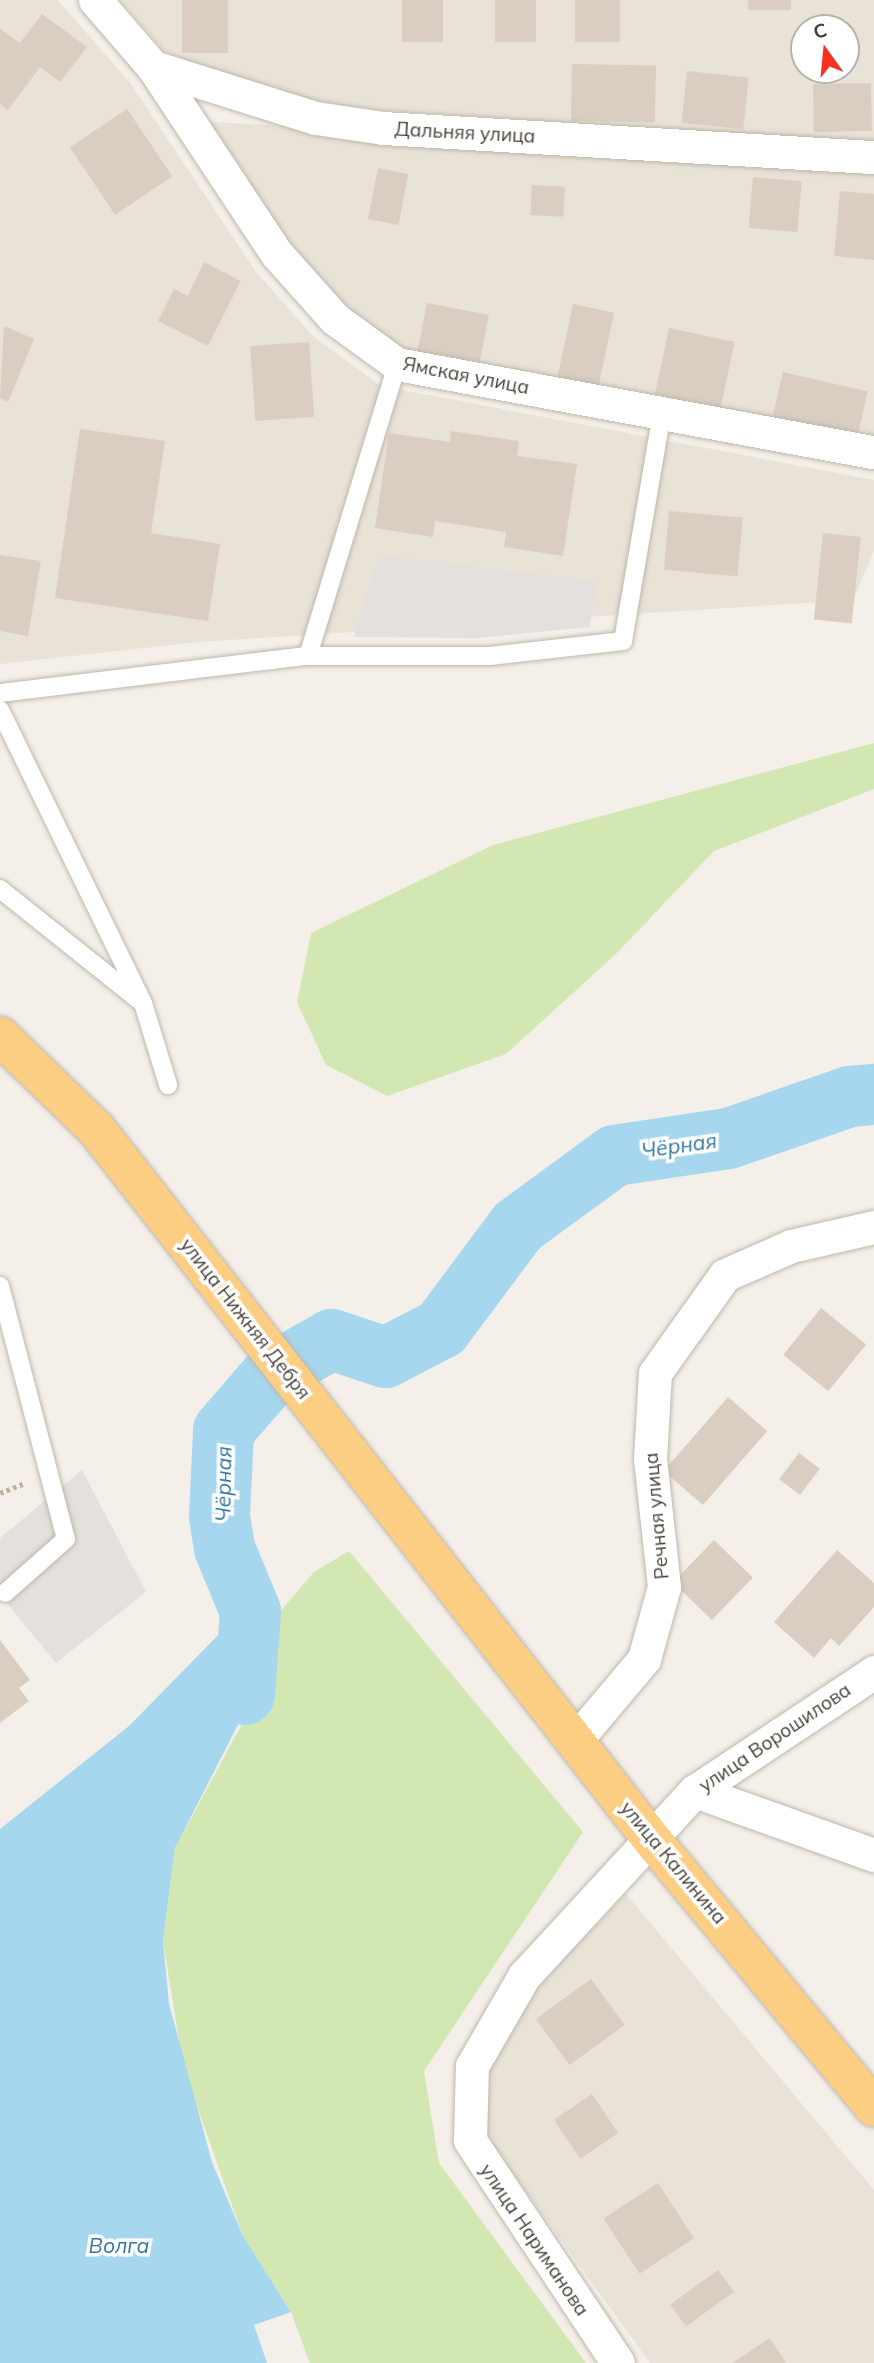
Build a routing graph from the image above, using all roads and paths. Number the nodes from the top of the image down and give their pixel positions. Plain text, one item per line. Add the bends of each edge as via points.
1 (95, 0) edge
2 (153, 68) junction
3 (874, 157) edge
4 (397, 364) junction
5 (662, 412) junction
6 (874, 452) edge
7 (308, 656) junction
8 (0, 693) edge
9 (0, 710) edge
10 (0, 889) edge
11 (143, 1003) junction
12 (0, 1036) edge
13 (168, 1085) dead end
14 (874, 1227) edge
15 (0, 1286) edge
16 (5, 1593) dead end
17 (476, 1615) joint
18 (874, 1672) edge
19 (575, 1741) junction
20 (695, 1791) junction
21 (653, 1841) junction
22 (874, 1855) edge
23 (874, 2107) edge
24 (618, 2363) edge

1 - 2 street, Дальняя улица
2 - 3 street, Дальняя улица via 232,97 383,128
2 - 4 street, Ямская улица via 277,254 335,319
4 - 5 street, Ямская улица
4 - 7 lane
5 - 6 street, Ямская улица
5 - 7 lane via 623,641 490,656
7 - 8 lane
9 - 11 lane
10 - 11 lane
11 - 13 lane
12 - 17 highway, улица Нижняя Дебря via 97,1130
14 - 19 street, Речная улица via 791,1246 724,1275 655,1373 650,1459 664,1587 644,1659
15 - 16 lane via 66,1539
17 - 19 highway, улица Калинина
18 - 20 street, улица Ворошилова
19 - 21 highway, улица Калинина
20 - 21 street, улица Ворошилова
20 - 22 street
21 - 23 highway, улица Калинина
21 - 24 street, улица Нариманова via 524,1976 472,2066 470,2140

